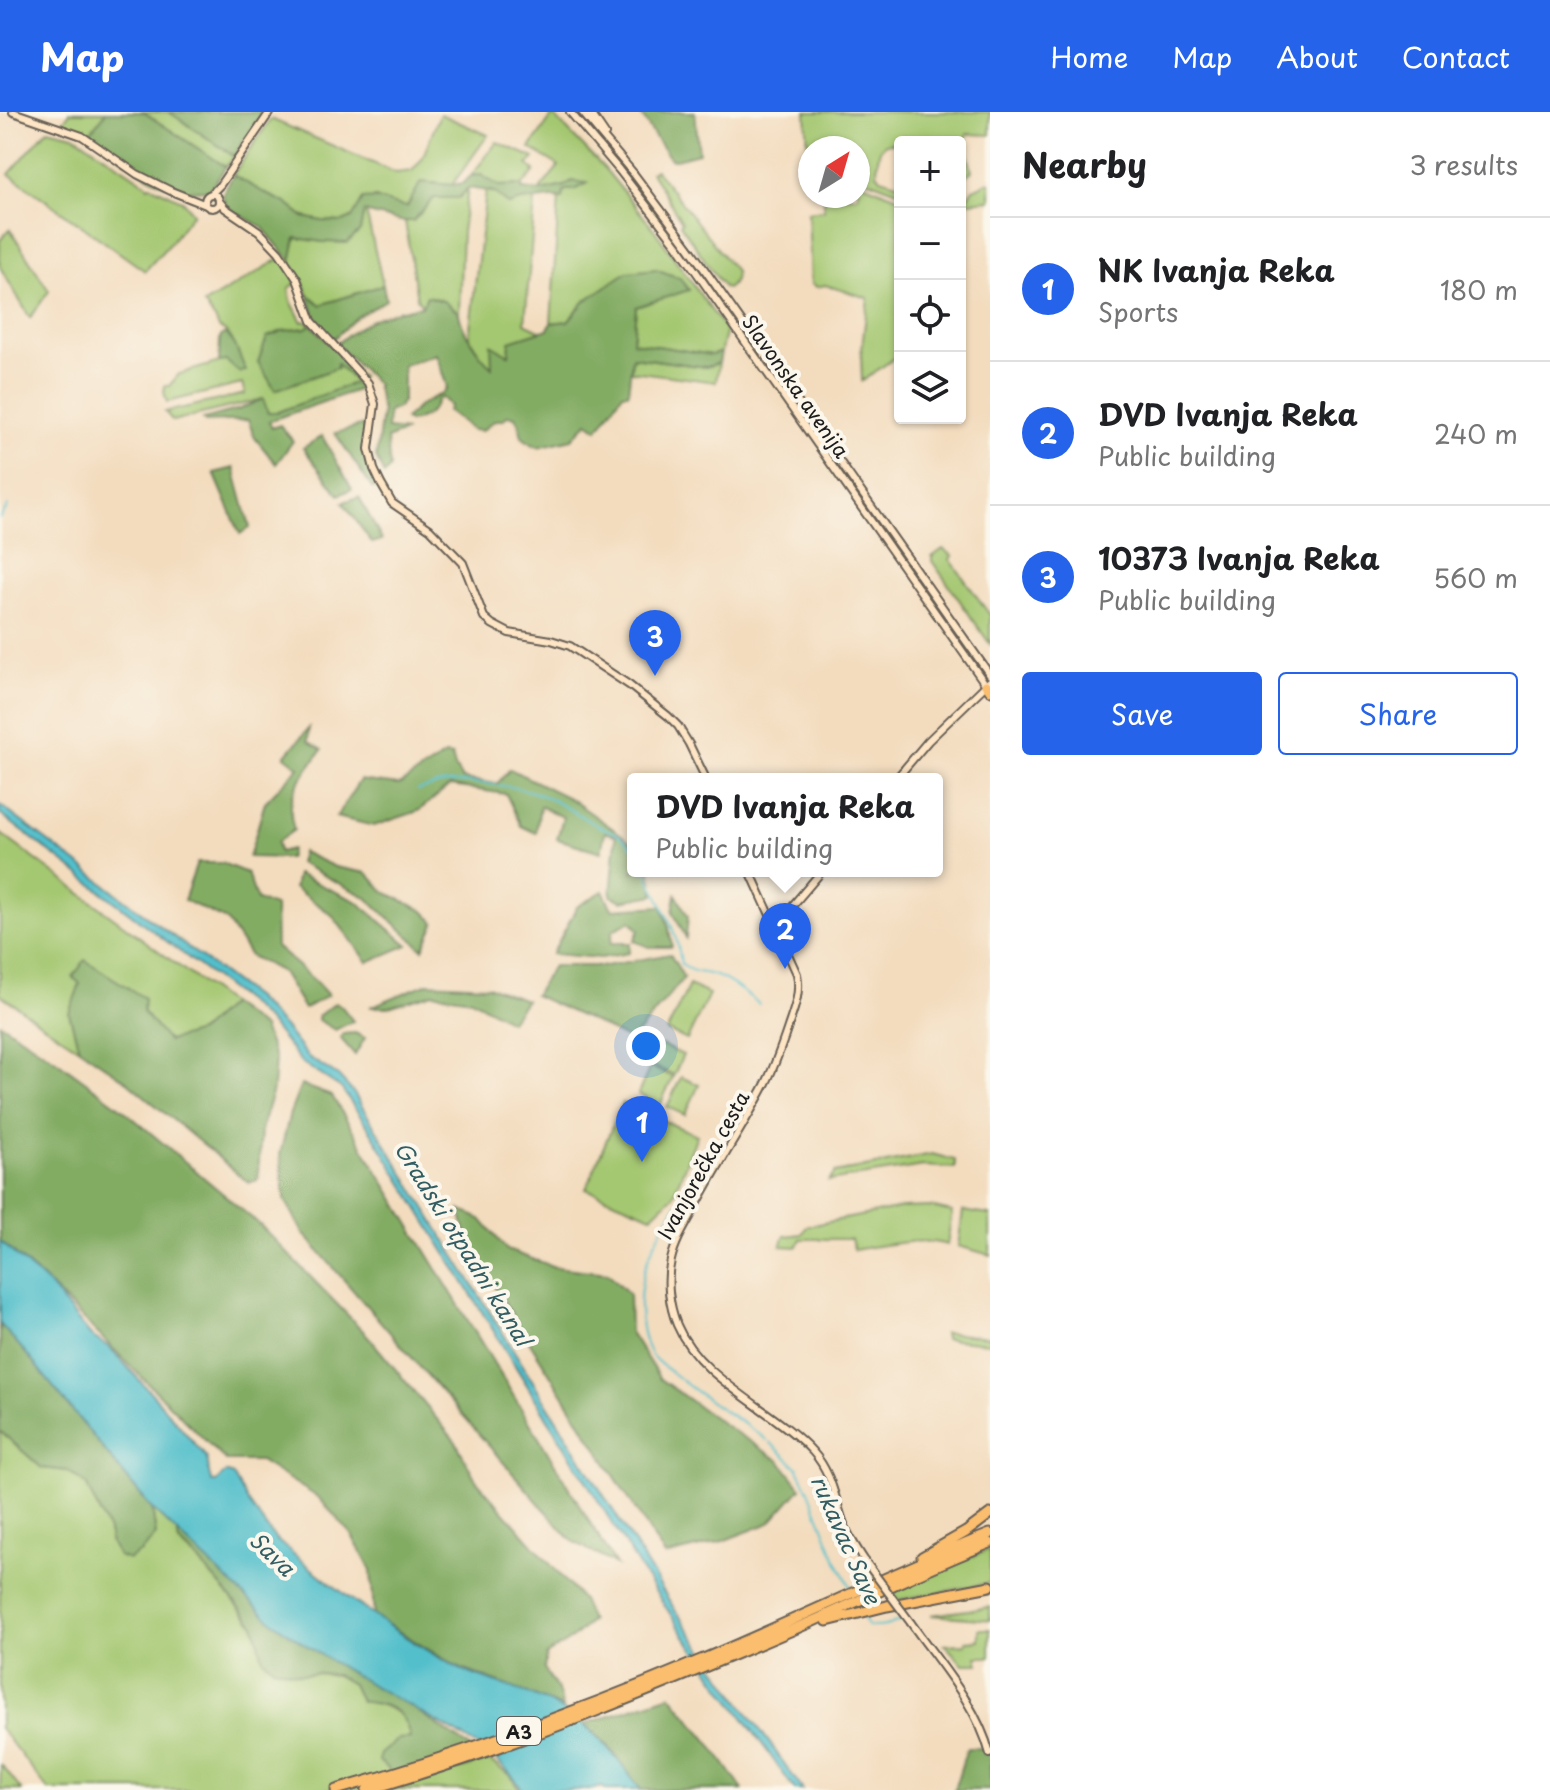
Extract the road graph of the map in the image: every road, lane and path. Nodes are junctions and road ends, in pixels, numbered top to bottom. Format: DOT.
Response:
graph roads {
  1 [pos="13,112"];
  2 [pos="270,112"];
  3 [pos="568,112"];
  4 [pos="582,112"];
  5 [pos="590,112"];
  6 [pos="612,147"];
  7 [pos="220,185"];
  8 [pos="219,200"];
  9 [pos="209,201"];
  10 [pos="240,218"];
  11 [pos="981,662"];
  12 [pos="990,665"];
  13 [pos="989,683"];
  14 [pos="703,773"];
  15 [pos="901,773"];
  16 [pos="753,877"];
  17 [pos="817,877"];
  18 [pos="779,932"];
  19 [pos="990,1514"];
  20 [pos="990,1534"];
  21 [pos="990,1543"];
  22 [pos="990,1586"];
  23 [pos="865,1589"];
  24 [pos="843,1607"];
  25 [pos="746,1645"];
  26 [pos="990,1754"];
  27 [pos="336,1790"];
  28 [pos="367,1790"];
  1 -- 9 [label="main road"];
  2 -- 7 [label="main road"];
  3 -- 13 [label="main road, Slavonska avenija"];
  4 -- 6 [label="main road, Slavonska avenija"];
  5 -- 6 [label="main road"];
  6 -- 11 [label="main road, Slavonska avenija"];
  7 -- 8 [label="main road"];
  7 -- 9 [label="main road"];
  8 -- 9 [label="main road"];
  8 -- 9 [label="main road"];
  8 -- 10 [label="main road"];
  9 -- 10 [label="main road"];
  10 -- 14 [label="main road"];
  11 -- 12 [label="main road"];
  11 -- 13 [label="main road, Slavonska avenija"];
  13 -- 15 [label="main road"];
  16 -- 18 [label="main road, Ivanjorečka cesta"];
  17 -- 18 [label="main road"];
  18 -- 26 [label="main road, Ivanjorečka cesta, bridge"];
  19 -- 23 [label="highway"];
  20 -- 23 [label="highway, A3"];
  21 -- 23 [label="highway, A3"];
  22 -- 24 [label="highway"];
  23 -- 24 [label="highway, A3"];
  24 -- 25 [label="highway, A3"];
  24 -- 25 [label="highway, A3"];
  25 -- 27 [label="highway, A3"];
  25 -- 28 [label="highway, A3"];
}
